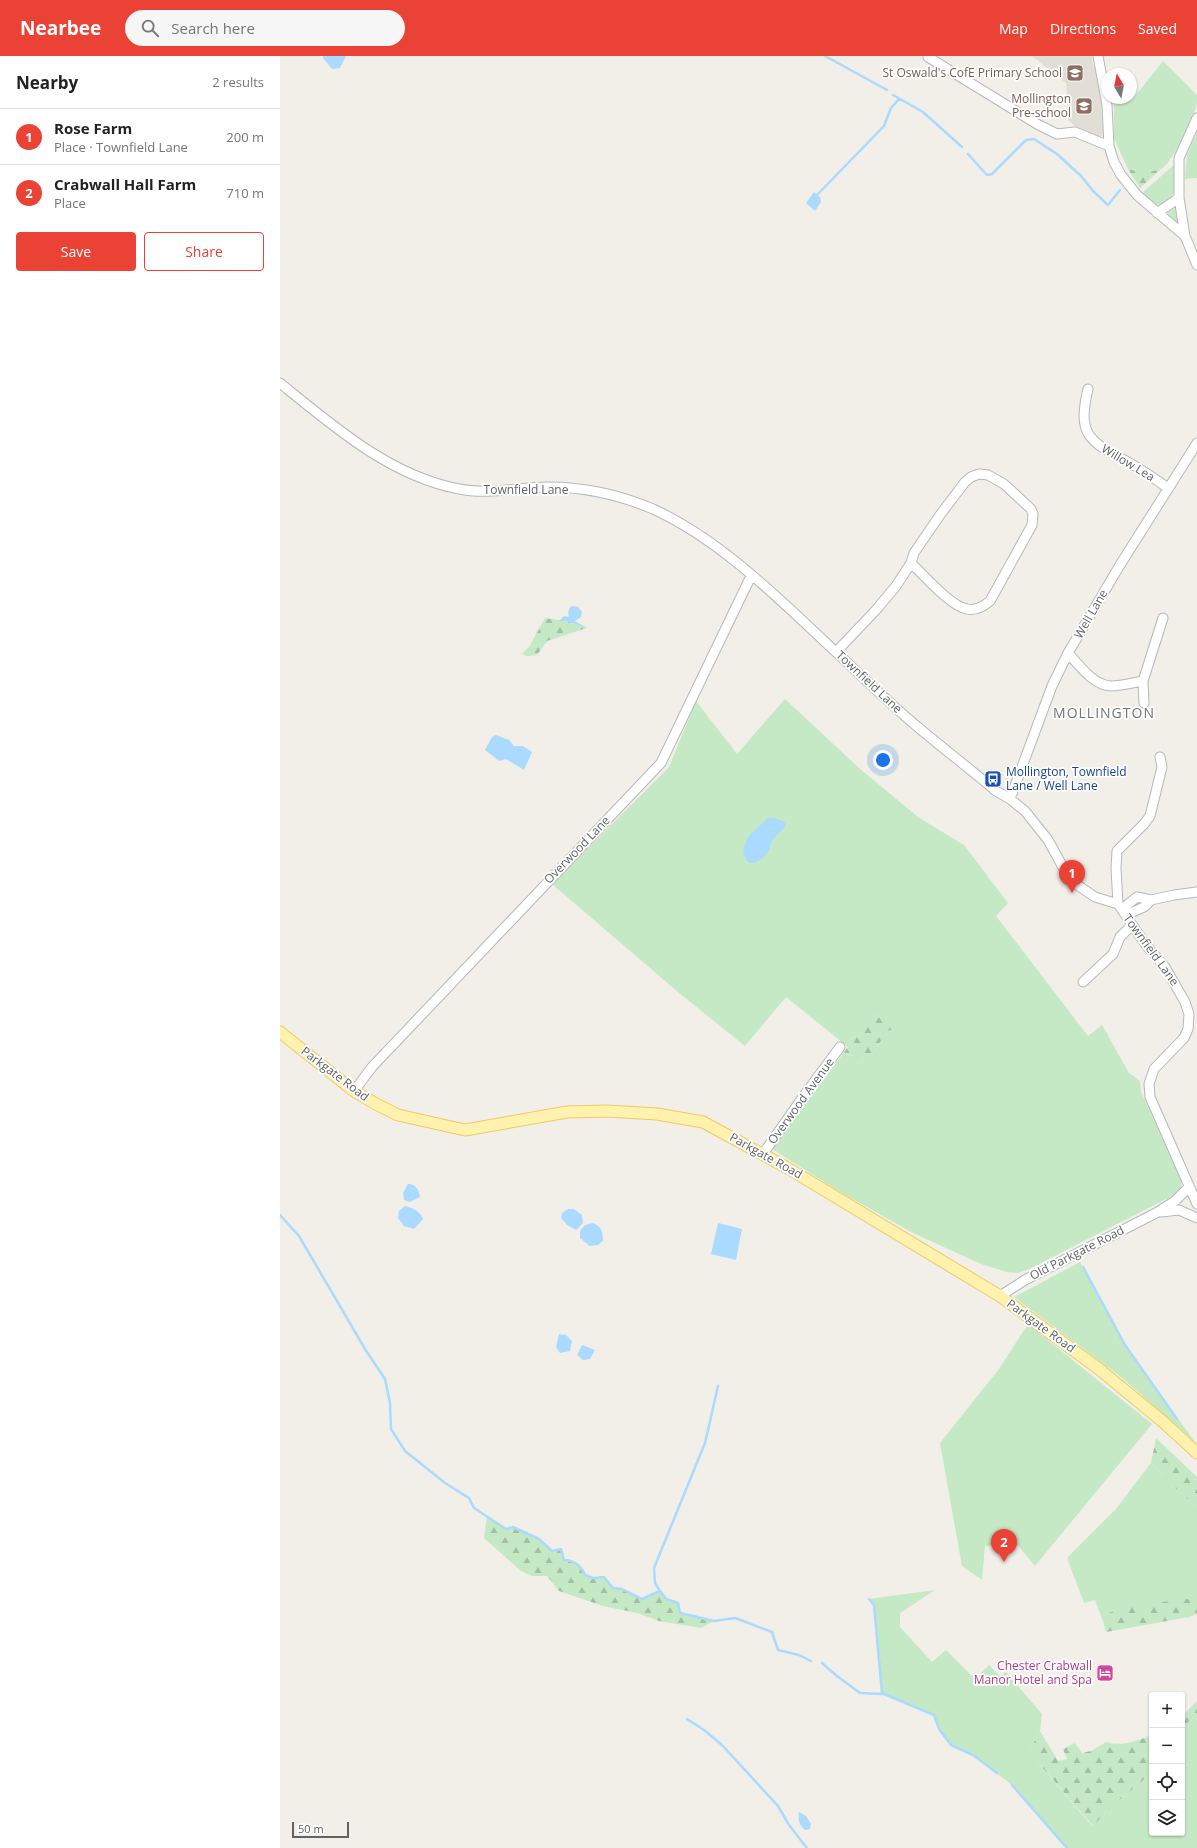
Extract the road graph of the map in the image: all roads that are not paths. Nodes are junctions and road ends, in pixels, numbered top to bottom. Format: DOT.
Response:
graph roads {
  1 [pos="1098,56"];
  2 [pos="928,57"];
  3 [pos="1197,118"];
  4 [pos="1109,146"];
  5 [pos="1179,198"];
  6 [pos="1157,213"];
  7 [pos="1185,236"];
  8 [pos="1197,265"];
  9 [pos="280,383"];
  10 [pos="1088,389"];
  11 [pos="1197,443"];
  12 [pos="1168,488"];
  13 [pos="911,563"];
  14 [pos="751,576"];
  15 [pos="1163,618"];
  16 [pos="836,652"];
  17 [pos="1068,653"];
  18 [pos="1143,681"];
  19 [pos="1144,703"];
  20 [pos="1160,757"];
  21 [pos="1010,798"];
  22 [pos="1197,892"];
  23 [pos="1122,909"];
  24 [pos="1132,925"];
  25 [pos="1083,982"];
  26 [pos="280,1032"];
  27 [pos="840,1047"];
  28 [pos="354,1091"];
  29 [pos="763,1154"];
  30 [pos="1189,1186"];
  31 [pos="1197,1204"];
  32 [pos="1156,1213"];
  33 [pos="1197,1218"];
  34 [pos="1000,1296"];
  35 [pos="1197,1453"];
  1 -- 4 [label="street"];
  2 -- 4 [label="street"];
  3 -- 5 [label="street"];
  4 -- 6 [label="street"];
  5 -- 6 [label="street"];
  5 -- 7 [label="street"];
  6 -- 7 [label="street"];
  7 -- 8 [label="street"];
  9 -- 14 [label="street, Townfield Lane"];
  10 -- 12 [label="street, Willow Lea"];
  11 -- 12 [label="street, Well Lane"];
  12 -- 17 [label="street, Well Lane"];
  13 -- 13 [label="street"];
  13 -- 16 [label="street"];
  14 -- 16 [label="street, Townfield Lane"];
  14 -- 28 [label="street, Overwood Lane"];
  15 -- 18 [label="street"];
  16 -- 21 [label="street, Townfield Lane"];
  17 -- 18 [label="street"];
  17 -- 21 [label="street, Well Lane"];
  18 -- 19 [label="street"];
  20 -- 23 [label="street"];
  21 -- 23 [label="street, Townfield Lane"];
  22 -- 23 [label="street"];
  23 -- 24 [label="street, Townfield Lane"];
  24 -- 25 [label="street"];
  24 -- 30 [label="street, Townfield Lane"];
  26 -- 28 [label="main road, Parkgate Road"];
  27 -- 29 [label="street, Overwood Avenue"];
  28 -- 29 [label="main road, Parkgate Road"];
  29 -- 34 [label="main road, Parkgate Road"];
  30 -- 31 [label="street, Townfield Lane"];
  30 -- 32 [label="street, Old Parkgate Road"];
  32 -- 33 [label="street, Old Parkgate Road"];
  32 -- 34 [label="street, Old Parkgate Road"];
  34 -- 35 [label="main road, Parkgate Road"];
}
